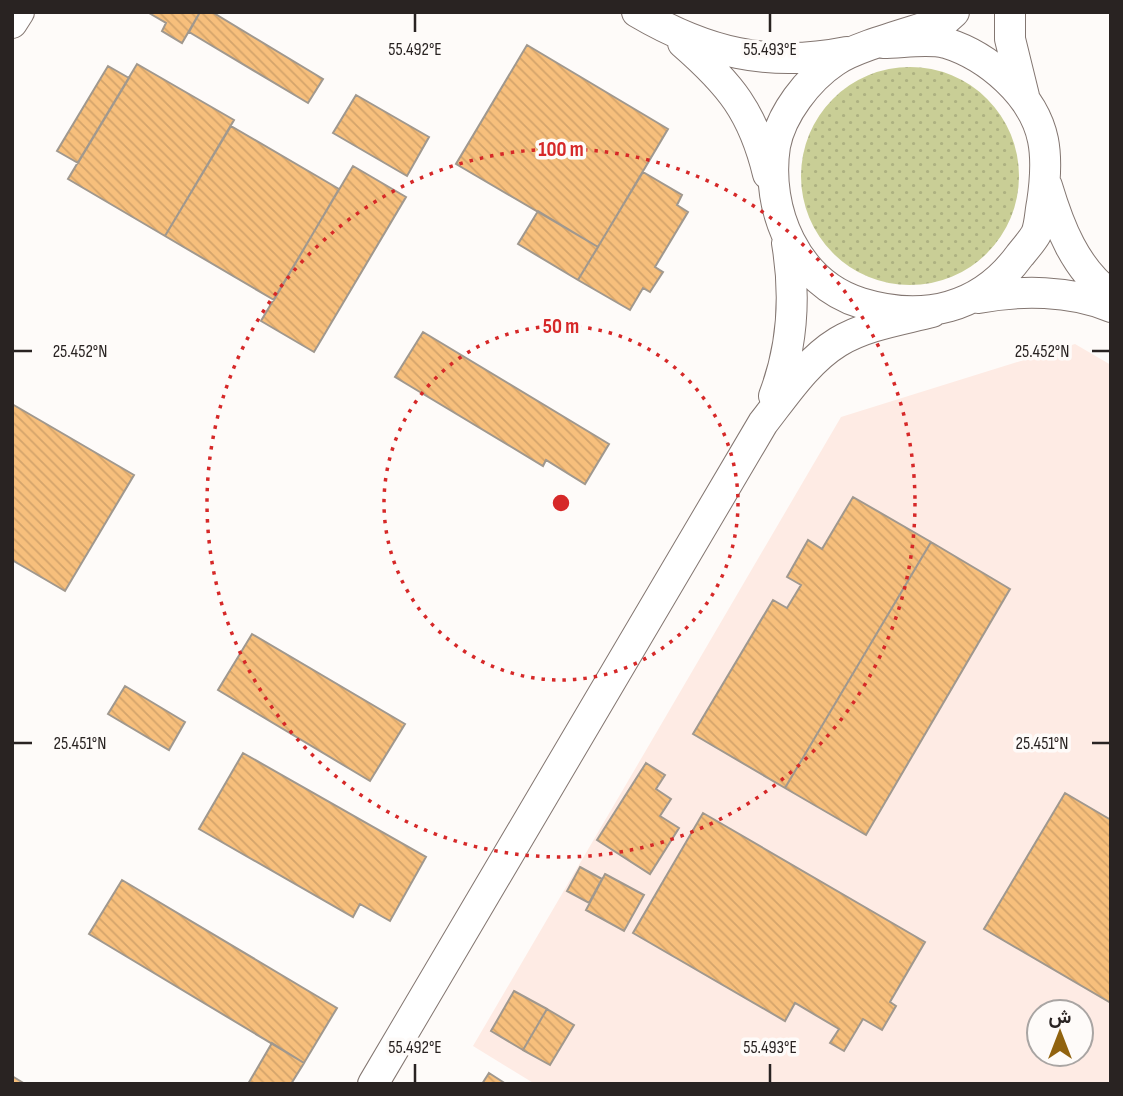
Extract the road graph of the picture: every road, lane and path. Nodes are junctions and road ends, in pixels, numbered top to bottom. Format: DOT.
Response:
graph roads {
  1 [pos="19,12"];
  2 [pos="637,12"];
  3 [pos="954,12"];
  4 [pos="1010,12"];
  5 [pos="12,23"];
  6 [pos="669,31"];
  7 [pos="871,46"];
  8 [pos="1025,99"];
  9 [pos="1045,182"];
  10 [pos="773,194"];
  11 [pos="785,235"];
  12 [pos="1111,295"];
  13 [pos="970,300"];
  14 [pos="1111,307"];
  15 [pos="932,312"];
  16 [pos="763,423"];
  17 [pos="373,1084"];
  1 -- 5 [label="lane"];
  2 -- 6 [label="lane"];
  3 -- 7 [label="lane"];
  4 -- 8 [label="lane"];
  6 -- 7 [label="lane"];
  6 -- 10 [label="lane"];
  7 -- 8 [label="lane"];
  7 -- 10 [label="lane"];
  8 -- 9 [label="lane"];
  9 -- 12 [label="lane"];
  9 -- 13 [label="lane"];
  10 -- 11 [label="lane"];
  11 -- 15 [label="lane"];
  11 -- 16 [label="lane"];
  13 -- 14 [label="lane"];
  13 -- 15 [label="lane"];
  15 -- 16 [label="lane"];
  16 -- 17 [label="lane"];
}
